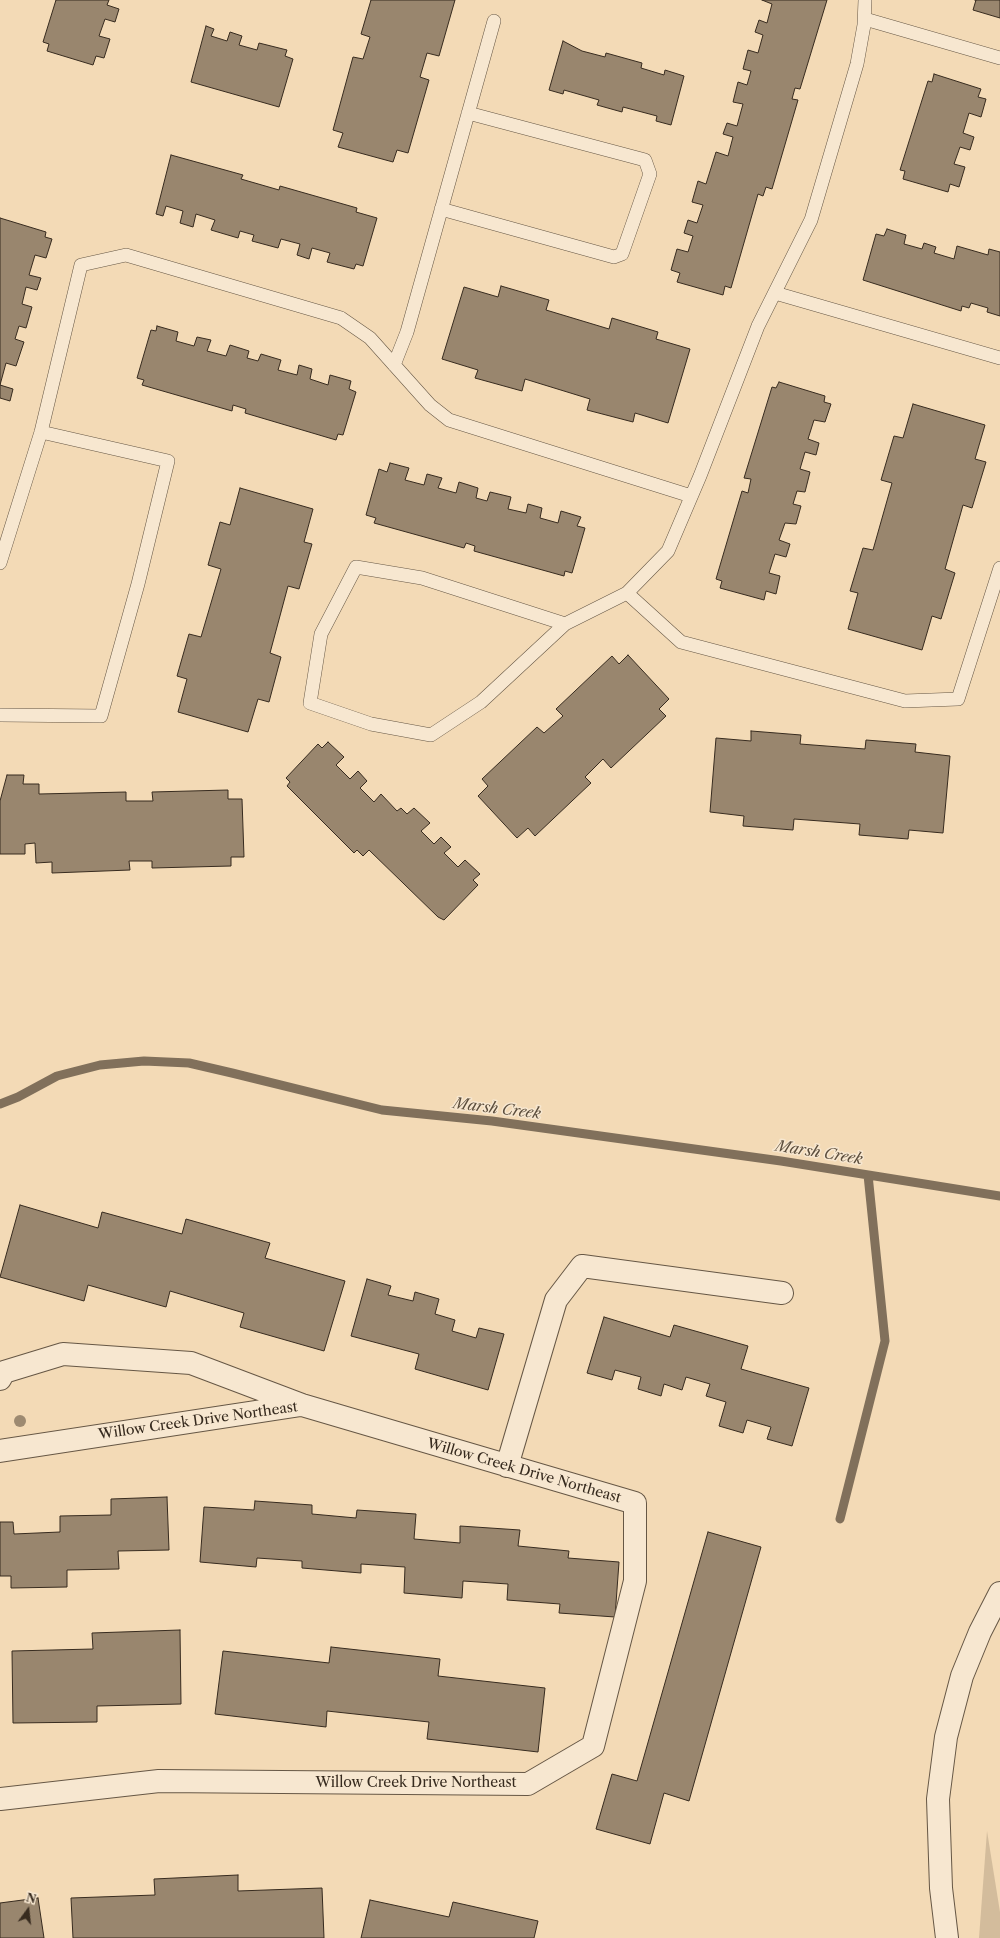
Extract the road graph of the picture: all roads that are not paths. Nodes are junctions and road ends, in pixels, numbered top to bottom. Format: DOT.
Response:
graph roads {
  1 [pos="865,0"];
  2 [pos="865,19"];
  3 [pos="494,21"];
  4 [pos="1000,58"];
  5 [pos="468,113"];
  6 [pos="441,209"];
  7 [pos="775,293"];
  8 [pos="1000,358"];
  9 [pos="394,364"];
  10 [pos="41,432"];
  11 [pos="692,496"];
  12 [pos="0,563"];
  13 [pos="1000,568"];
  14 [pos="627,593"];
  15 [pos="565,624"];
  16 [pos="0,715"];
  17 [pos="782,1293"];
  18 [pos="0,1379"];
  19 [pos="302,1405"];
  20 [pos="0,1451"];
  21 [pos="507,1466"];
  22 [pos="1000,1593"];
  23 [pos="0,1799"];
  24 [pos="947,1938"];
  1 -- 2 [label="lane"];
  2 -- 4 [label="lane"];
  2 -- 7 [label="lane"];
  3 -- 5 [label="lane"];
  5 -- 6 [label="lane"];
  5 -- 6 [label="lane"];
  6 -- 9 [label="lane"];
  7 -- 8 [label="lane"];
  7 -- 11 [label="lane"];
  9 -- 10 [label="lane"];
  9 -- 11 [label="lane"];
  10 -- 12 [label="lane"];
  10 -- 16 [label="lane"];
  11 -- 14 [label="lane"];
  13 -- 14 [label="lane"];
  14 -- 15 [label="lane"];
  15 -- 15 [label="lane"];
  17 -- 21 [label="street"];
  18 -- 19 [label="street"];
  19 -- 20 [label="street, Willow Creek Drive Northeast"];
  19 -- 21 [label="street, Willow Creek Drive Northeast"];
  21 -- 23 [label="street, Willow Creek Drive Northeast"];
  22 -- 24 [label="street"];
}
